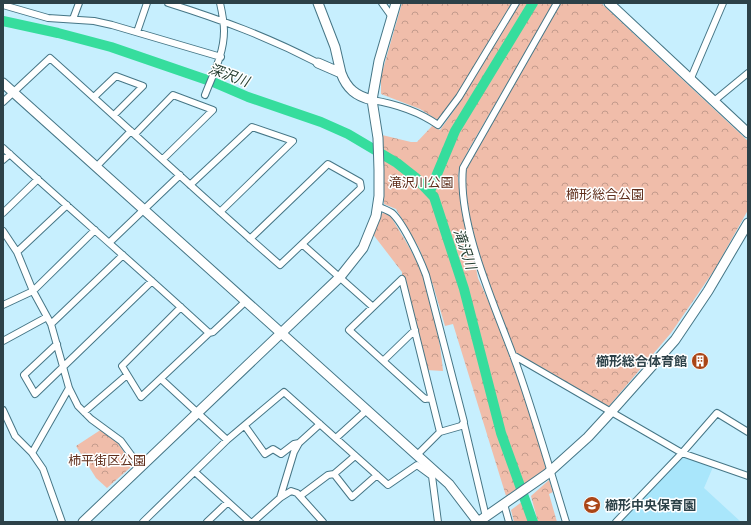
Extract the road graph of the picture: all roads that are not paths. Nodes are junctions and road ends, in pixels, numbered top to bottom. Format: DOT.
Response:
graph roads {
  1 [pos="79,3"];
  2 [pos="147,3"];
  3 [pos="168,3"];
  4 [pos="220,3"];
  5 [pos="318,3"];
  6 [pos="382,3"];
  7 [pos="396,3"];
  8 [pos="516,3"];
  9 [pos="557,3"];
  10 [pos="609,3"];
  11 [pos="723,3"];
  12 [pos="3,5"];
  13 [pos="392,17"];
  14 [pos="73,19"];
  15 [pos="223,21"];
  16 [pos="137,32"];
  17 [pos="221,57"];
  18 [pos="318,63"];
  19 [pos="341,73"];
  20 [pos="748,73"];
  21 [pos="691,78"];
  22 [pos="3,83"];
  23 [pos="13,92"];
  24 [pos="205,95"];
  25 [pos="94,97"];
  26 [pos="372,100"];
  27 [pos="714,100"];
  28 [pos="3,102"];
  29 [pos="114,115"];
  30 [pos="133,132"];
  31 [pos="748,133"];
  32 [pos="3,148"];
  33 [pos="10,154"];
  34 [pos="163,159"];
  35 [pos="3,160"];
  36 [pos="96,167"];
  37 [pos="180,175"];
  38 [pos="38,179"];
  39 [pos="190,185"];
  40 [pos="67,205"];
  41 [pos="377,206"];
  42 [pos="144,210"];
  43 [pos="220,212"];
  44 [pos="3,213"];
  45 [pos="748,223"];
  46 [pos="3,230"];
  47 [pos="95,230"];
  48 [pos="250,239"];
  49 [pos="110,242"];
  50 [pos="302,244"];
  51 [pos="17,252"];
  52 [pos="124,255"];
  53 [pos="340,277"];
  54 [pos="152,281"];
  55 [pos="33,291"];
  56 [pos="246,301"];
  57 [pos="3,305"];
  58 [pos="181,306"];
  59 [pos="373,307"];
  60 [pos="47,317"];
  61 [pos="51,324"];
  62 [pos="415,330"];
  63 [pos="280,332"];
  64 [pos="209,333"];
  65 [pos="3,341"];
  66 [pos="56,344"];
  67 [pos="513,355"];
  68 [pos="383,361"];
  69 [pos="63,367"];
  70 [pos="127,375"];
  71 [pos="161,379"];
  72 [pos="69,388"];
  73 [pos="431,398"];
  74 [pos="3,410"];
  75 [pos="367,410"];
  76 [pos="84,412"];
  77 [pos="197,412"];
  78 [pos="611,412"];
  79 [pos="320,424"];
  80 [pos="464,424"];
  81 [pos="245,426"];
  82 [pos="440,432"];
  83 [pos="748,432"];
  84 [pos="336,438"];
  85 [pos="227,440"];
  86 [pos="299,443"];
  87 [pos="32,453"];
  88 [pos="682,453"];
  89 [pos="417,455"];
  90 [pos="355,456"];
  91 [pos="140,467"];
  92 [pos="195,472"];
  93 [pos="549,472"];
  94 [pos="334,474"];
  95 [pos="376,475"];
  96 [pos="748,476"];
  97 [pos="300,496"];
  98 [pos="280,498"];
  99 [pos="228,502"];
  100 [pos="506,503"];
  101 [pos="480,520"];
  102 [pos="62,522"];
  103 [pos="83,522"];
  104 [pos="143,522"];
  105 [pos="207,522"];
  106 [pos="250,522"];
  107 [pos="253,522"];
  108 [pos="323,522"];
  109 [pos="438,522"];
  110 [pos="509,522"];
  111 [pos="566,522"];
  112 [pos="616,522"];
  1 -- 14 [label="street"];
  2 -- 16 [label="street"];
  3 -- 15 [label="street"];
  4 -- 15 [label="street"];
  5 -- 19 [label="street"];
  6 -- 13 [label="street"];
  7 -- 13 [label="street"];
  8 -- 26 [label="street"];
  9 -- 67 [label="street"];
  10 -- 21 [label="street"];
  11 -- 21 [label="street"];
  12 -- 14 [label="street"];
  13 -- 26 [label="street"];
  14 -- 16 [label="street"];
  15 -- 17 [label="street"];
  15 -- 18 [label="street"];
  16 -- 17 [label="street"];
  17 -- 24 [label="street"];
  18 -- 19 [label="street"];
  19 -- 26 [label="street"];
  20 -- 27 [label="street"];
  21 -- 27 [label="street"];
  22 -- 23 [label="street"];
  23 -- 25 [label="street"];
  23 -- 28 [label="street"];
  23 -- 36 [label="street"];
  25 -- 29 [label="street"];
  25 -- 29 [label="street"];
  26 -- 41 [label="street"];
  27 -- 31 [label="street"];
  29 -- 30 [label="street"];
  30 -- 34 [label="street"];
  30 -- 34 [label="street"];
  30 -- 36 [label="street"];
  32 -- 33 [label="street"];
  33 -- 35 [label="street"];
  33 -- 38 [label="street"];
  34 -- 37 [label="street"];
  36 -- 42 [label="street"];
  37 -- 39 [label="street"];
  37 -- 42 [label="street"];
  38 -- 40 [label="street"];
  38 -- 44 [label="street"];
  39 -- 43 [label="street"];
  39 -- 43 [label="street"];
  40 -- 47 [label="street"];
  40 -- 51 [label="street"];
  41 -- 53 [label="street"];
  41 -- 80 [label="street"];
  42 -- 49 [label="street"];
  42 -- 56 [label="street"];
  43 -- 48 [label="street"];
  45 -- 78 [label="street"];
  46 -- 51 [label="street"];
  47 -- 49 [label="street"];
  47 -- 55 [label="street"];
  48 -- 50 [label="street"];
  48 -- 50 [label="street"];
  49 -- 52 [label="street"];
  50 -- 53 [label="street"];
  51 -- 55 [label="street"];
  52 -- 54 [label="street"];
  52 -- 61 [label="street"];
  53 -- 59 [label="street"];
  53 -- 63 [label="street"];
  54 -- 58 [label="street"];
  54 -- 69 [label="street"];
  55 -- 57 [label="street"];
  55 -- 60 [label="street"];
  56 -- 63 [label="street"];
  56 -- 64 [label="street"];
  58 -- 64 [label="street"];
  58 -- 70 [label="street"];
  59 -- 62 [label="street"];
  59 -- 68 [label="street"];
  60 -- 61 [label="street"];
  60 -- 65 [label="street"];
  61 -- 66 [label="street"];
  62 -- 68 [label="street"];
  62 -- 73 [label="street"];
  63 -- 75 [label="street"];
  63 -- 77 [label="street"];
  64 -- 71 [label="street"];
  66 -- 69 [label="street"];
  66 -- 69 [label="street"];
  67 -- 78 [label="street"];
  67 -- 93 [label="street"];
  68 -- 73 [label="street"];
  69 -- 72 [label="street"];
  70 -- 71 [label="street"];
  70 -- 76 [label="street"];
  71 -- 77 [label="street"];
  72 -- 76 [label="street"];
  72 -- 87 [label="street"];
  73 -- 82 [label="street"];
  74 -- 87 [label="street"];
  75 -- 84 [label="street"];
  75 -- 89 [label="street"];
  76 -- 91 [label="street"];
  77 -- 85 [label="street"];
  77 -- 91 [label="street"];
  78 -- 88 [label="street"];
  78 -- 93 [label="street"];
  79 -- 81 [label="street"];
  79 -- 84 [label="street"];
  79 -- 86 [label="street"];
  80 -- 82 [label="street"];
  80 -- 101 [label="street"];
  81 -- 85 [label="street"];
  81 -- 86 [label="street"];
  82 -- 89 [label="street"];
  83 -- 88 [label="street"];
  84 -- 90 [label="street"];
  85 -- 92 [label="street"];
  86 -- 98 [label="street"];
  87 -- 102 [label="street"];
  88 -- 96 [label="street"];
  88 -- 112 [label="street"];
  89 -- 101 [label="street"];
  90 -- 94 [label="street"];
  90 -- 95 [label="street"];
  91 -- 103 [label="street"];
  92 -- 99 [label="street"];
  92 -- 104 [label="street"];
  93 -- 100 [label="street"];
  93 -- 111 [label="street"];
  94 -- 95 [label="street"];
  94 -- 97 [label="street"];
  95 -- 109 [label="street"];
  97 -- 98 [label="street"];
  97 -- 108 [label="street"];
  98 -- 107 [label="street"];
  99 -- 105 [label="street"];
  99 -- 106 [label="street"];
  100 -- 101 [label="street"];
  100 -- 110 [label="street"];
}
